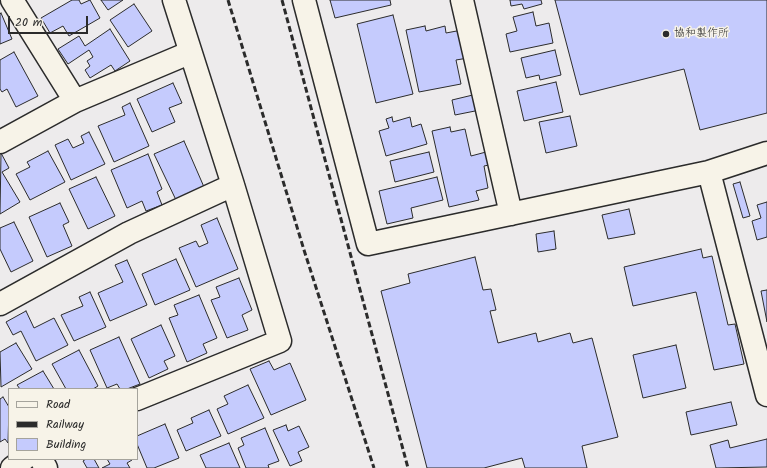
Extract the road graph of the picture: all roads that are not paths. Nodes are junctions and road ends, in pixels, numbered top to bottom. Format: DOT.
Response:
graph roads {
  1 [pos="12,0"];
  2 [pos="174,0"];
  3 [pos="304,0"];
  4 [pos="462,0"];
  5 [pos="189,53"];
  6 [pos="75,101"];
  7 [pos="0,142"];
  8 [pos="767,154"];
  9 [pos="709,172"];
  10 [pos="233,185"];
  11 [pos="511,214"];
  12 [pos="0,304"];
  13 [pos="767,394"];
  14 [pos="138,399"];
  15 [pos="23,460"];
  16 [pos="12,468"];
  1 -- 6 [label="street"];
  2 -- 5 [label="street"];
  3 -- 11 [label="street"];
  4 -- 11 [label="street"];
  5 -- 6 [label="street"];
  5 -- 10 [label="street"];
  6 -- 7 [label="street"];
  8 -- 9 [label="street"];
  9 -- 11 [label="street"];
  9 -- 13 [label="street"];
  10 -- 12 [label="street"];
  10 -- 14 [label="street"];
  15 -- 16 [label="street"];
}
